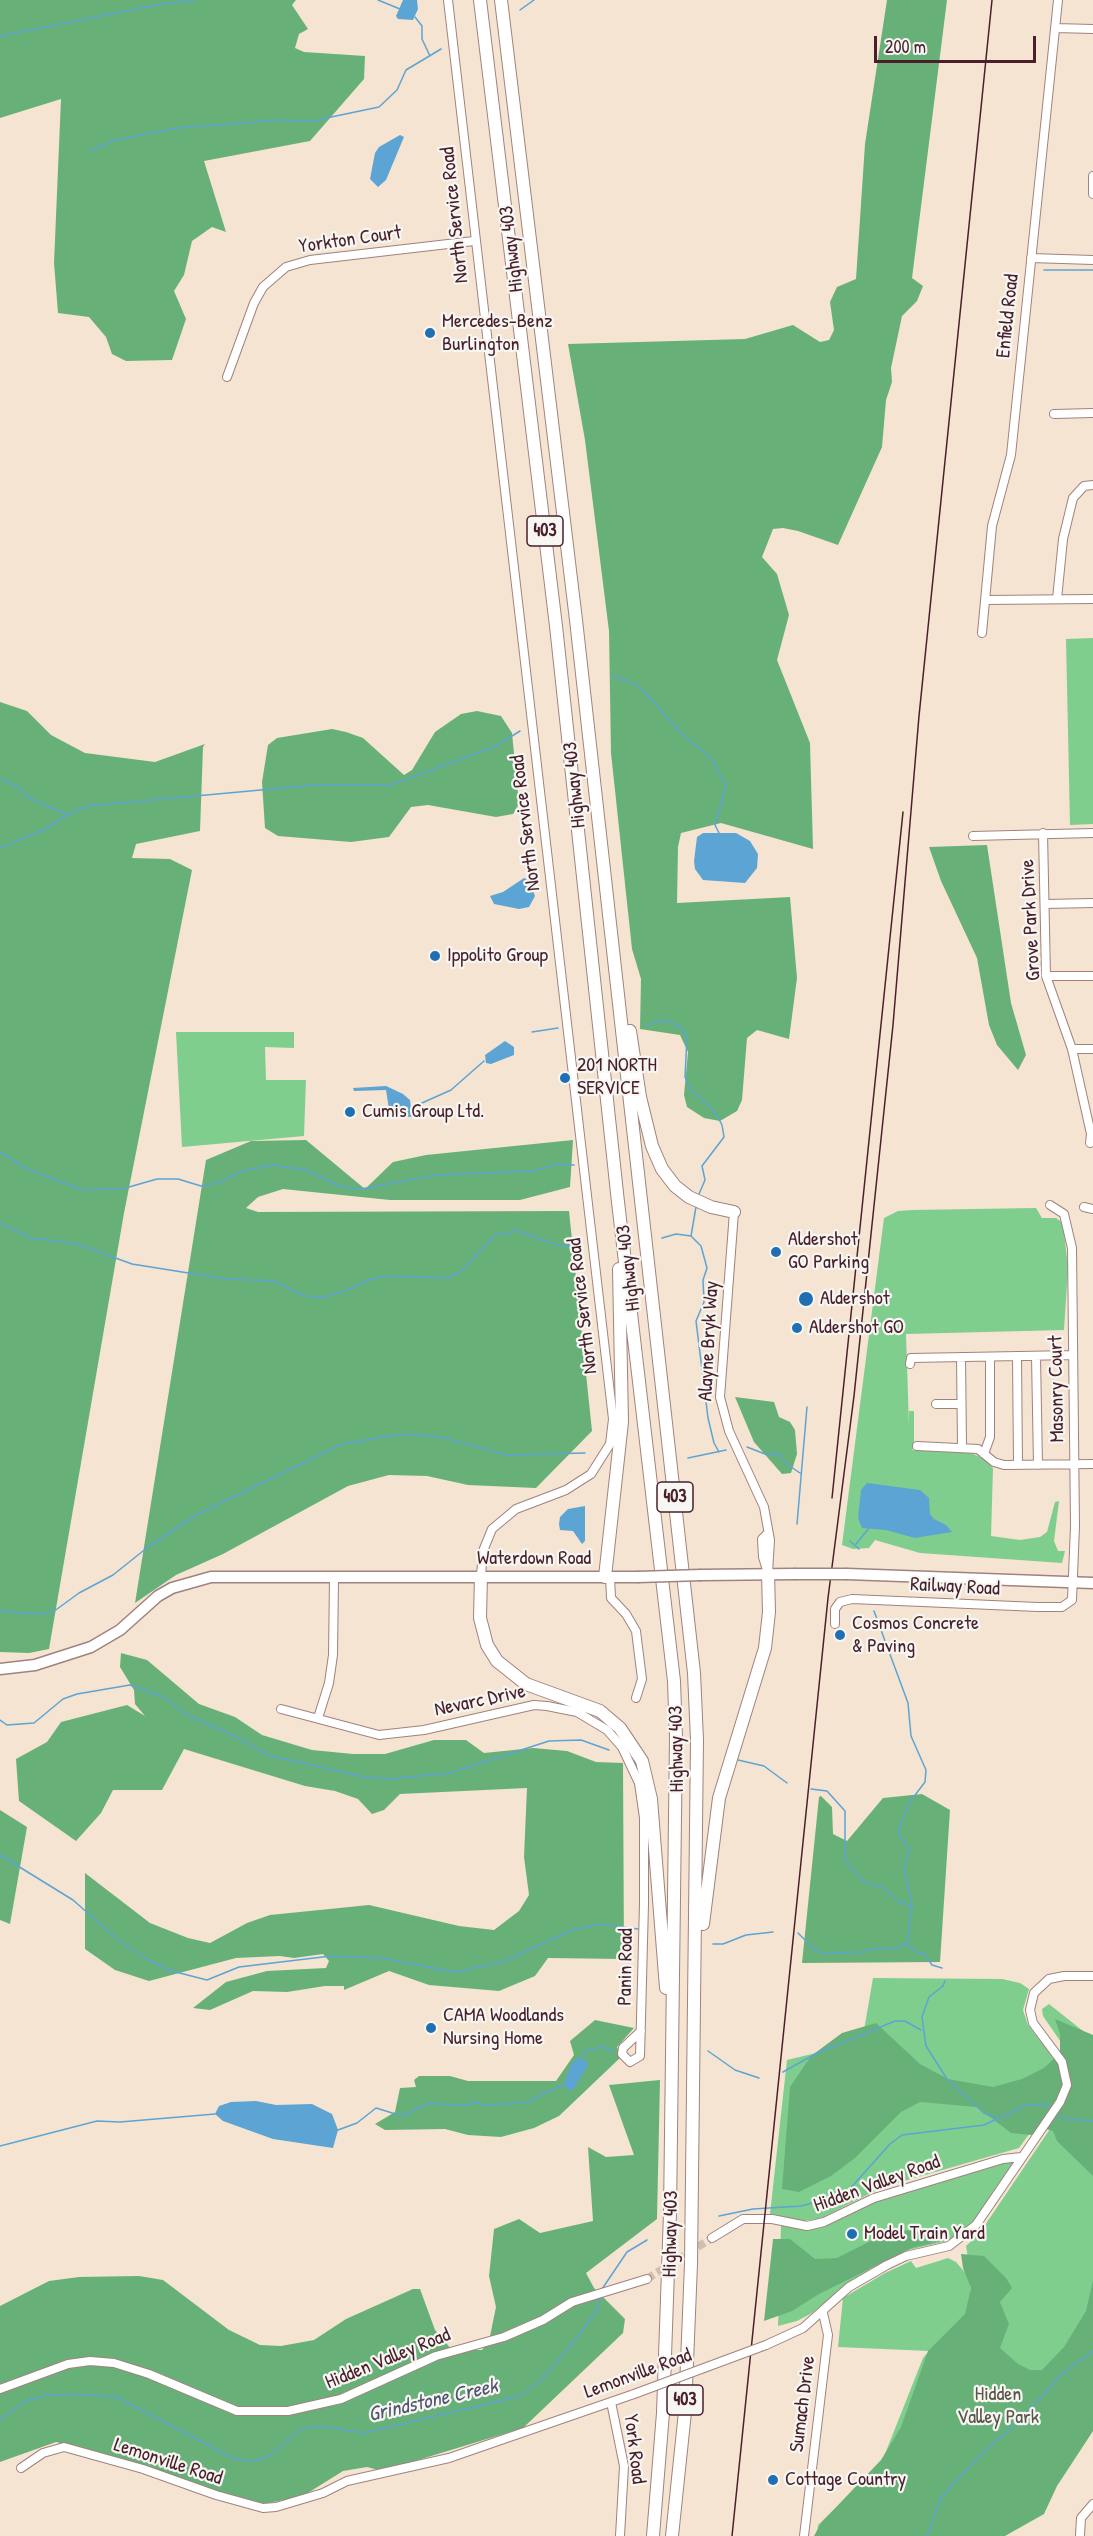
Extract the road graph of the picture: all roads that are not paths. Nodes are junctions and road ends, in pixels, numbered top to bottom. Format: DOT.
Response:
graph roads {
  1 [pos="448,0"];
  2 [pos="480,0"];
  3 [pos="501,0"];
  4 [pos="1058,0"];
  5 [pos="1055,28"];
  6 [pos="1093,29"];
  7 [pos="1093,176"];
  8 [pos="1093,194"];
  9 [pos="474,241"];
  10 [pos="1031,258"];
  11 [pos="1093,260"];
  12 [pos="227,377"];
  13 [pos="1093,413"];
  14 [pos="1054,414"];
  15 [pos="1093,485"];
  16 [pos="1057,599"];
  17 [pos="1093,599"];
  18 [pos="985,600"];
  19 [pos="982,633"];
  20 [pos="1043,833"];
  21 [pos="1093,833"];
  22 [pos="973,836"];
  23 [pos="1093,903"];
  24 [pos="1045,904"];
  25 [pos="616,972"];
  26 [pos="1046,976"];
  27 [pos="1093,976"];
  28 [pos="1072,1049"];
  29 [pos="1093,1049"];
  30 [pos="1091,1121"];
  31 [pos="1090,1143"];
  32 [pos="618,1202"];
  33 [pos="1050,1205"];
  34 [pos="734,1212"];
  35 [pos="1073,1355"];
  36 [pos="1017,1356"];
  37 [pos="1036,1356"];
  38 [pos="961,1357"];
  39 [pos="990,1357"];
  40 [pos="910,1364"];
  41 [pos="936,1404"];
  42 [pos="962,1404"];
  43 [pos="917,1446"];
  44 [pos="962,1446"];
  45 [pos="984,1454"];
  46 [pos="1075,1464"];
  47 [pos="1093,1464"];
  48 [pos="1018,1465"];
  49 [pos="1038,1465"];
  50 [pos="768,1573"];
  51 [pos="480,1576"];
  52 [pos="334,1577"];
  53 [pos="608,1577"];
  54 [pos="1074,1582"];
  55 [pos="1093,1583"];
  56 [pos="834,1624"];
  57 [pos="0,1669"];
  58 [pos="636,1698"];
  59 [pos="281,1709"];
  60 [pos="318,1718"];
  61 [pos="644,1904"];
  62 [pos="1093,1976"];
  63 [pos="695,2024"];
  64 [pos="641,2031"];
  65 [pos="671,2110"];
  66 [pos="1021,2157"];
  67 [pos="712,2238"];
  68 [pos="647,2279"];
  69 [pos="823,2313"];
  70 [pos="0,2389"];
  71 [pos="611,2402"];
  72 [pos="21,2468"];
  73 [pos="1093,2504"];
  74 [pos="620,2536"];
  75 [pos="653,2536"];
  76 [pos="672,2536"];
  77 [pos="804,2536"];
  78 [pos="1080,2536"];
  1 -- 9 [label="street, North Service Road"];
  2 -- 32 [label="highway, Highway 403 / 403"];
  3 -- 25 [label="highway, Highway 403 / 403"];
  4 -- 5 [label="street, Enfield Road"];
  5 -- 6 [label="street"];
  5 -- 10 [label="street, Enfield Road"];
  7 -- 8 [label="street"];
  9 -- 12 [label="street, Yorkton Court"];
  9 -- 51 [label="street, North Service Road"];
  10 -- 11 [label="street"];
  10 -- 18 [label="street, Enfield Road"];
  13 -- 14 [label="street"];
  15 -- 16 [label="street"];
  16 -- 17 [label="street"];
  16 -- 18 [label="street"];
  18 -- 19 [label="street, Enfield Road"];
  20 -- 21 [label="street"];
  20 -- 22 [label="street"];
  20 -- 24 [label="street, Grove Park Drive"];
  23 -- 24 [label="street"];
  24 -- 26 [label="street, Grove Park Drive"];
  25 -- 34 [label="highway"];
  25 -- 63 [label="highway, Highway 403 / 403"];
  26 -- 27 [label="street"];
  26 -- 28 [label="street, Grove Park Drive"];
  28 -- 29 [label="street"];
  28 -- 30 [label="street, Grove Park Drive"];
  30 -- 31 [label="street, Grove Park Drive"];
  32 -- 53 [label="highway"];
  32 -- 65 [label="highway, Highway 403 / 403"];
  33 -- 35 [label="street, Masonry Court"];
  34 -- 50 [label="street, Alayne Bryk Way"];
  35 -- 37 [label="street"];
  35 -- 46 [label="street, Masonry Court"];
  36 -- 37 [label="street"];
  36 -- 39 [label="street"];
  36 -- 48 [label="street"];
  37 -- 49 [label="street"];
  38 -- 39 [label="street"];
  38 -- 40 [label="street"];
  38 -- 42 [label="street"];
  39 -- 45 [label="street"];
  41 -- 42 [label="street"];
  42 -- 44 [label="street"];
  43 -- 44 [label="street"];
  44 -- 45 [label="street"];
  45 -- 48 [label="street"];
  46 -- 47 [label="street"];
  46 -- 49 [label="street"];
  46 -- 54 [label="street, Masonry Court"];
  48 -- 49 [label="street"];
  50 -- 53 [label="main road, Waterdown Road, bridge"];
  50 -- 54 [label="main road, Waterdown Road, bridge"];
  50 -- 63 [label="highway"];
  51 -- 52 [label="main road, Waterdown Road"];
  51 -- 53 [label="main road, Waterdown Road"];
  51 -- 65 [label="highway"];
  52 -- 57 [label="main road, Waterdown Road"];
  52 -- 60 [label="street"];
  53 -- 58 [label="street"];
  54 -- 55 [label="main road, Waterdown Road"];
  54 -- 56 [label="street, Railway Road"];
  59 -- 60 [label="street, Nevarc Drive"];
  60 -- 61 [label="street, Nevarc Drive"];
  61 -- 64 [label="street, Panin Road"];
  62 -- 66 [label="street, Lemonville Road"];
  63 -- 76 [label="highway, Highway 403 / 403"];
  65 -- 75 [label="highway, Highway 403 / 403"];
  66 -- 67 [label="street, Hidden Valley Road"];
  66 -- 69 [label="street, Lemonville Road"];
  68 -- 70 [label="street, Hidden Valley Road"];
  69 -- 71 [label="street, Lemonville Road, bridge"];
  69 -- 77 [label="street, Sumach Drive"];
  71 -- 72 [label="street, Lemonville Road"];
  71 -- 74 [label="street, York Road"];
  73 -- 78 [label="street"];
}
